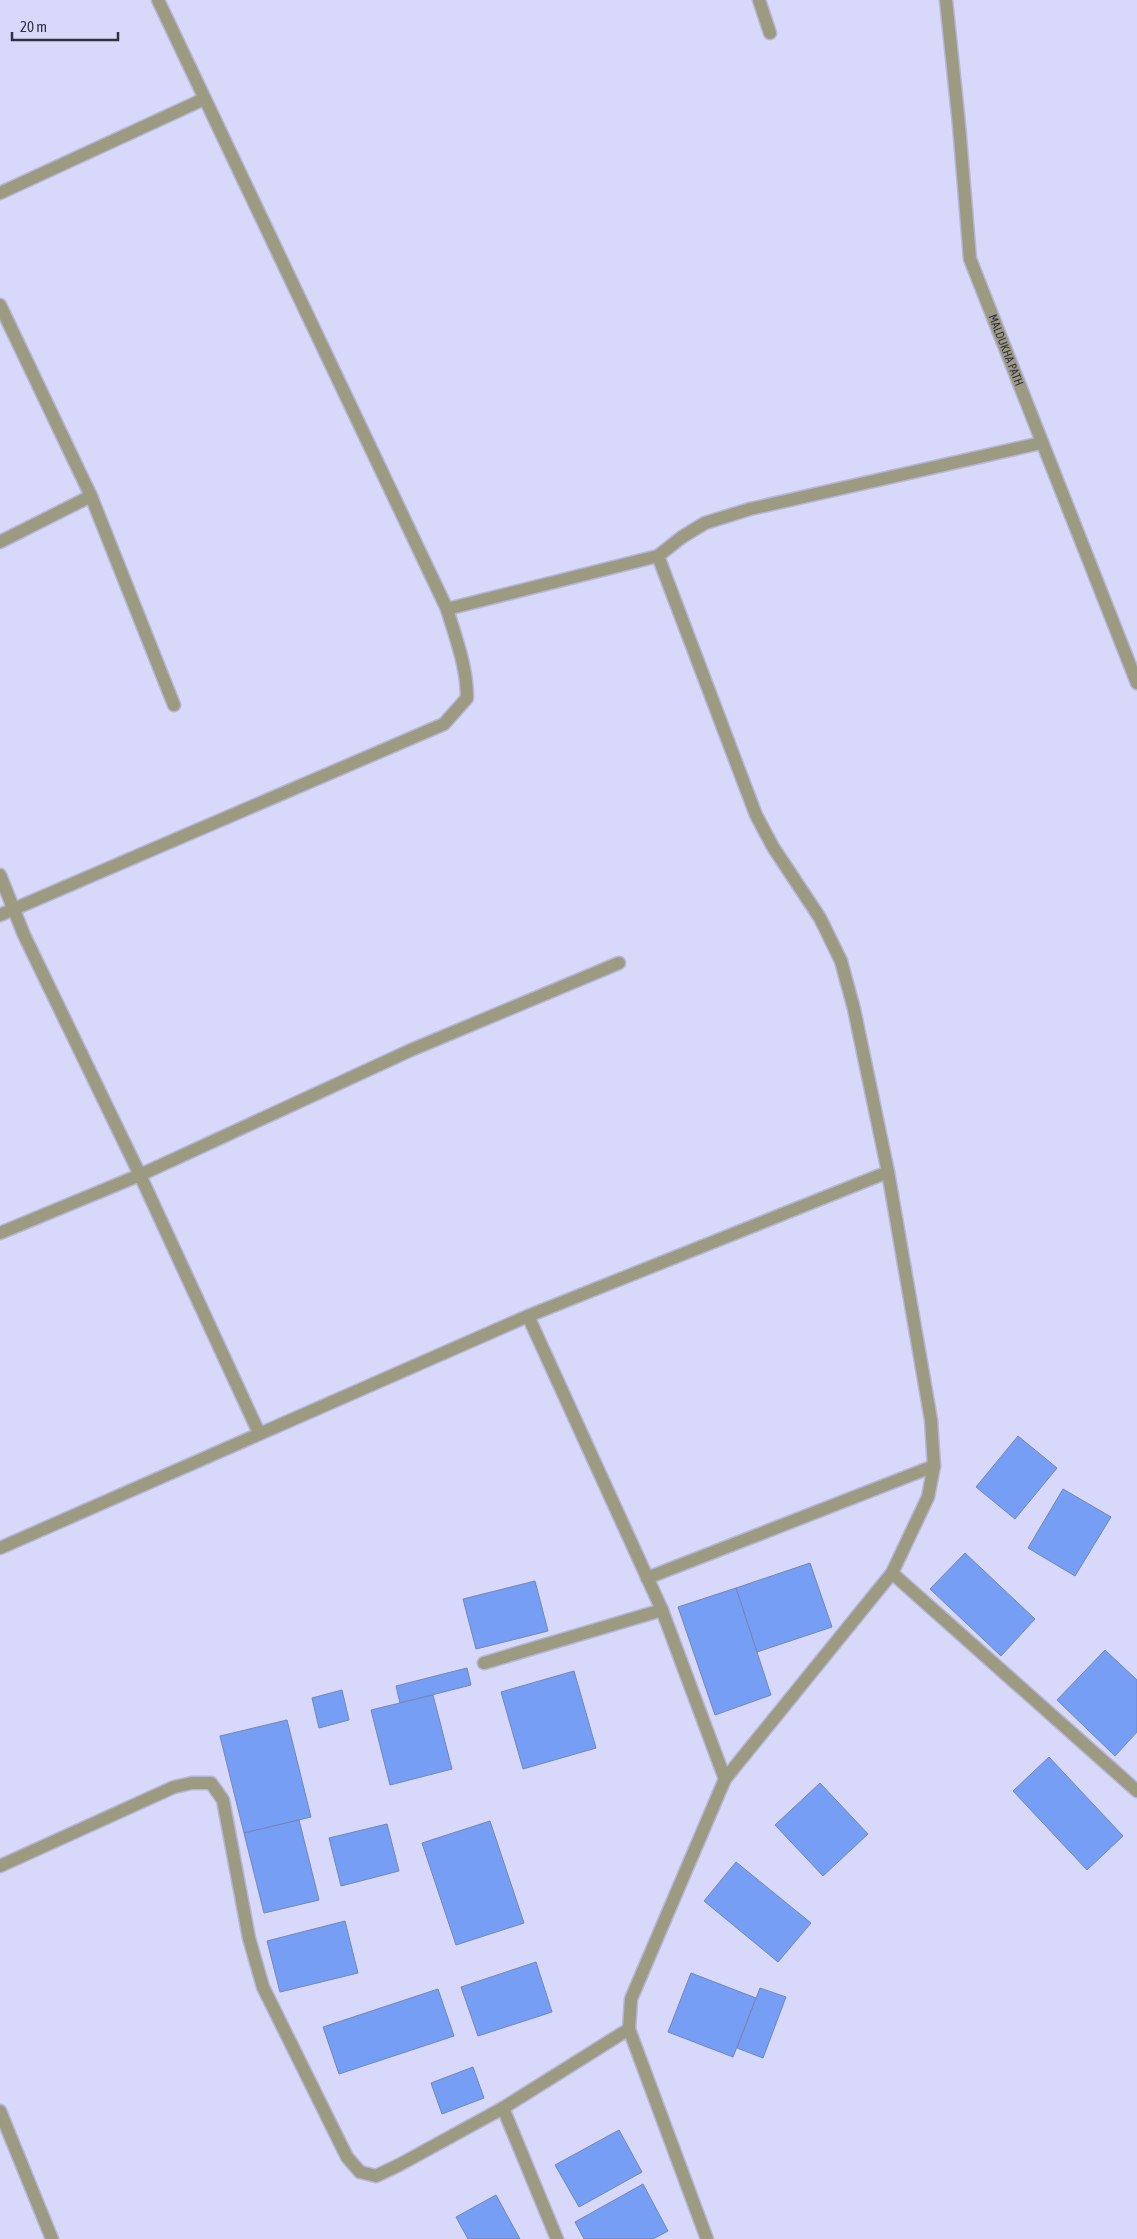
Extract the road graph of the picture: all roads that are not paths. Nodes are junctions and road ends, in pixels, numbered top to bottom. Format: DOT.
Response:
graph roads {
  1 [pos="158,0"];
  2 [pos="759,0"];
  3 [pos="946,0"];
  4 [pos="770,33"];
  5 [pos="204,99"];
  6 [pos="0,193"];
  7 [pos="0,305"];
  8 [pos="1041,443"];
  9 [pos="91,496"];
  10 [pos="0,542"];
  11 [pos="658,556"];
  12 [pos="446,609"];
  13 [pos="1137,683"];
  14 [pos="174,705"];
  15 [pos="0,875"];
  16 [pos="13,909"];
  17 [pos="0,915"];
  18 [pos="619,963"];
  19 [pos="888,1172"];
  20 [pos="140,1175"];
  21 [pos="0,1233"];
  22 [pos="528,1316"];
  23 [pos="260,1432"];
  24 [pos="934,1466"];
  25 [pos="0,1548"];
  26 [pos="892,1573"];
  27 [pos="647,1578"];
  28 [pos="662,1610"];
  29 [pos="484,1663"];
  30 [pos="725,1779"];
  31 [pos="1137,1791"];
  32 [pos="0,1866"];
  33 [pos="629,2029"];
  34 [pos="502,2108"];
  35 [pos="0,2111"];
  36 [pos="52,2239"];
  37 [pos="557,2239"];
  38 [pos="707,2239"];
  1 -- 5 [label="street"];
  2 -- 4 [label="street"];
  3 -- 8 [label="street, MALDUKHA PATH"];
  5 -- 6 [label="street"];
  5 -- 12 [label="street"];
  7 -- 9 [label="street"];
  8 -- 11 [label="street"];
  8 -- 13 [label="street, MALDUKHA PATH"];
  9 -- 10 [label="street"];
  9 -- 14 [label="street"];
  11 -- 12 [label="street"];
  11 -- 19 [label="street"];
  12 -- 16 [label="street"];
  15 -- 16 [label="street"];
  16 -- 17 [label="street"];
  16 -- 20 [label="street"];
  18 -- 20 [label="street"];
  19 -- 22 [label="street"];
  19 -- 24 [label="street"];
  20 -- 21 [label="street"];
  20 -- 23 [label="street"];
  22 -- 23 [label="street"];
  22 -- 27 [label="street"];
  23 -- 25 [label="street"];
  24 -- 26 [label="street"];
  24 -- 27 [label="street"];
  26 -- 30 [label="street"];
  26 -- 31 [label="street"];
  27 -- 28 [label="street"];
  28 -- 29 [label="street"];
  28 -- 30 [label="street"];
  30 -- 33 [label="street"];
  32 -- 34 [label="street"];
  33 -- 34 [label="street"];
  33 -- 38 [label="street"];
  34 -- 37 [label="street"];
  35 -- 36 [label="street"];
}
